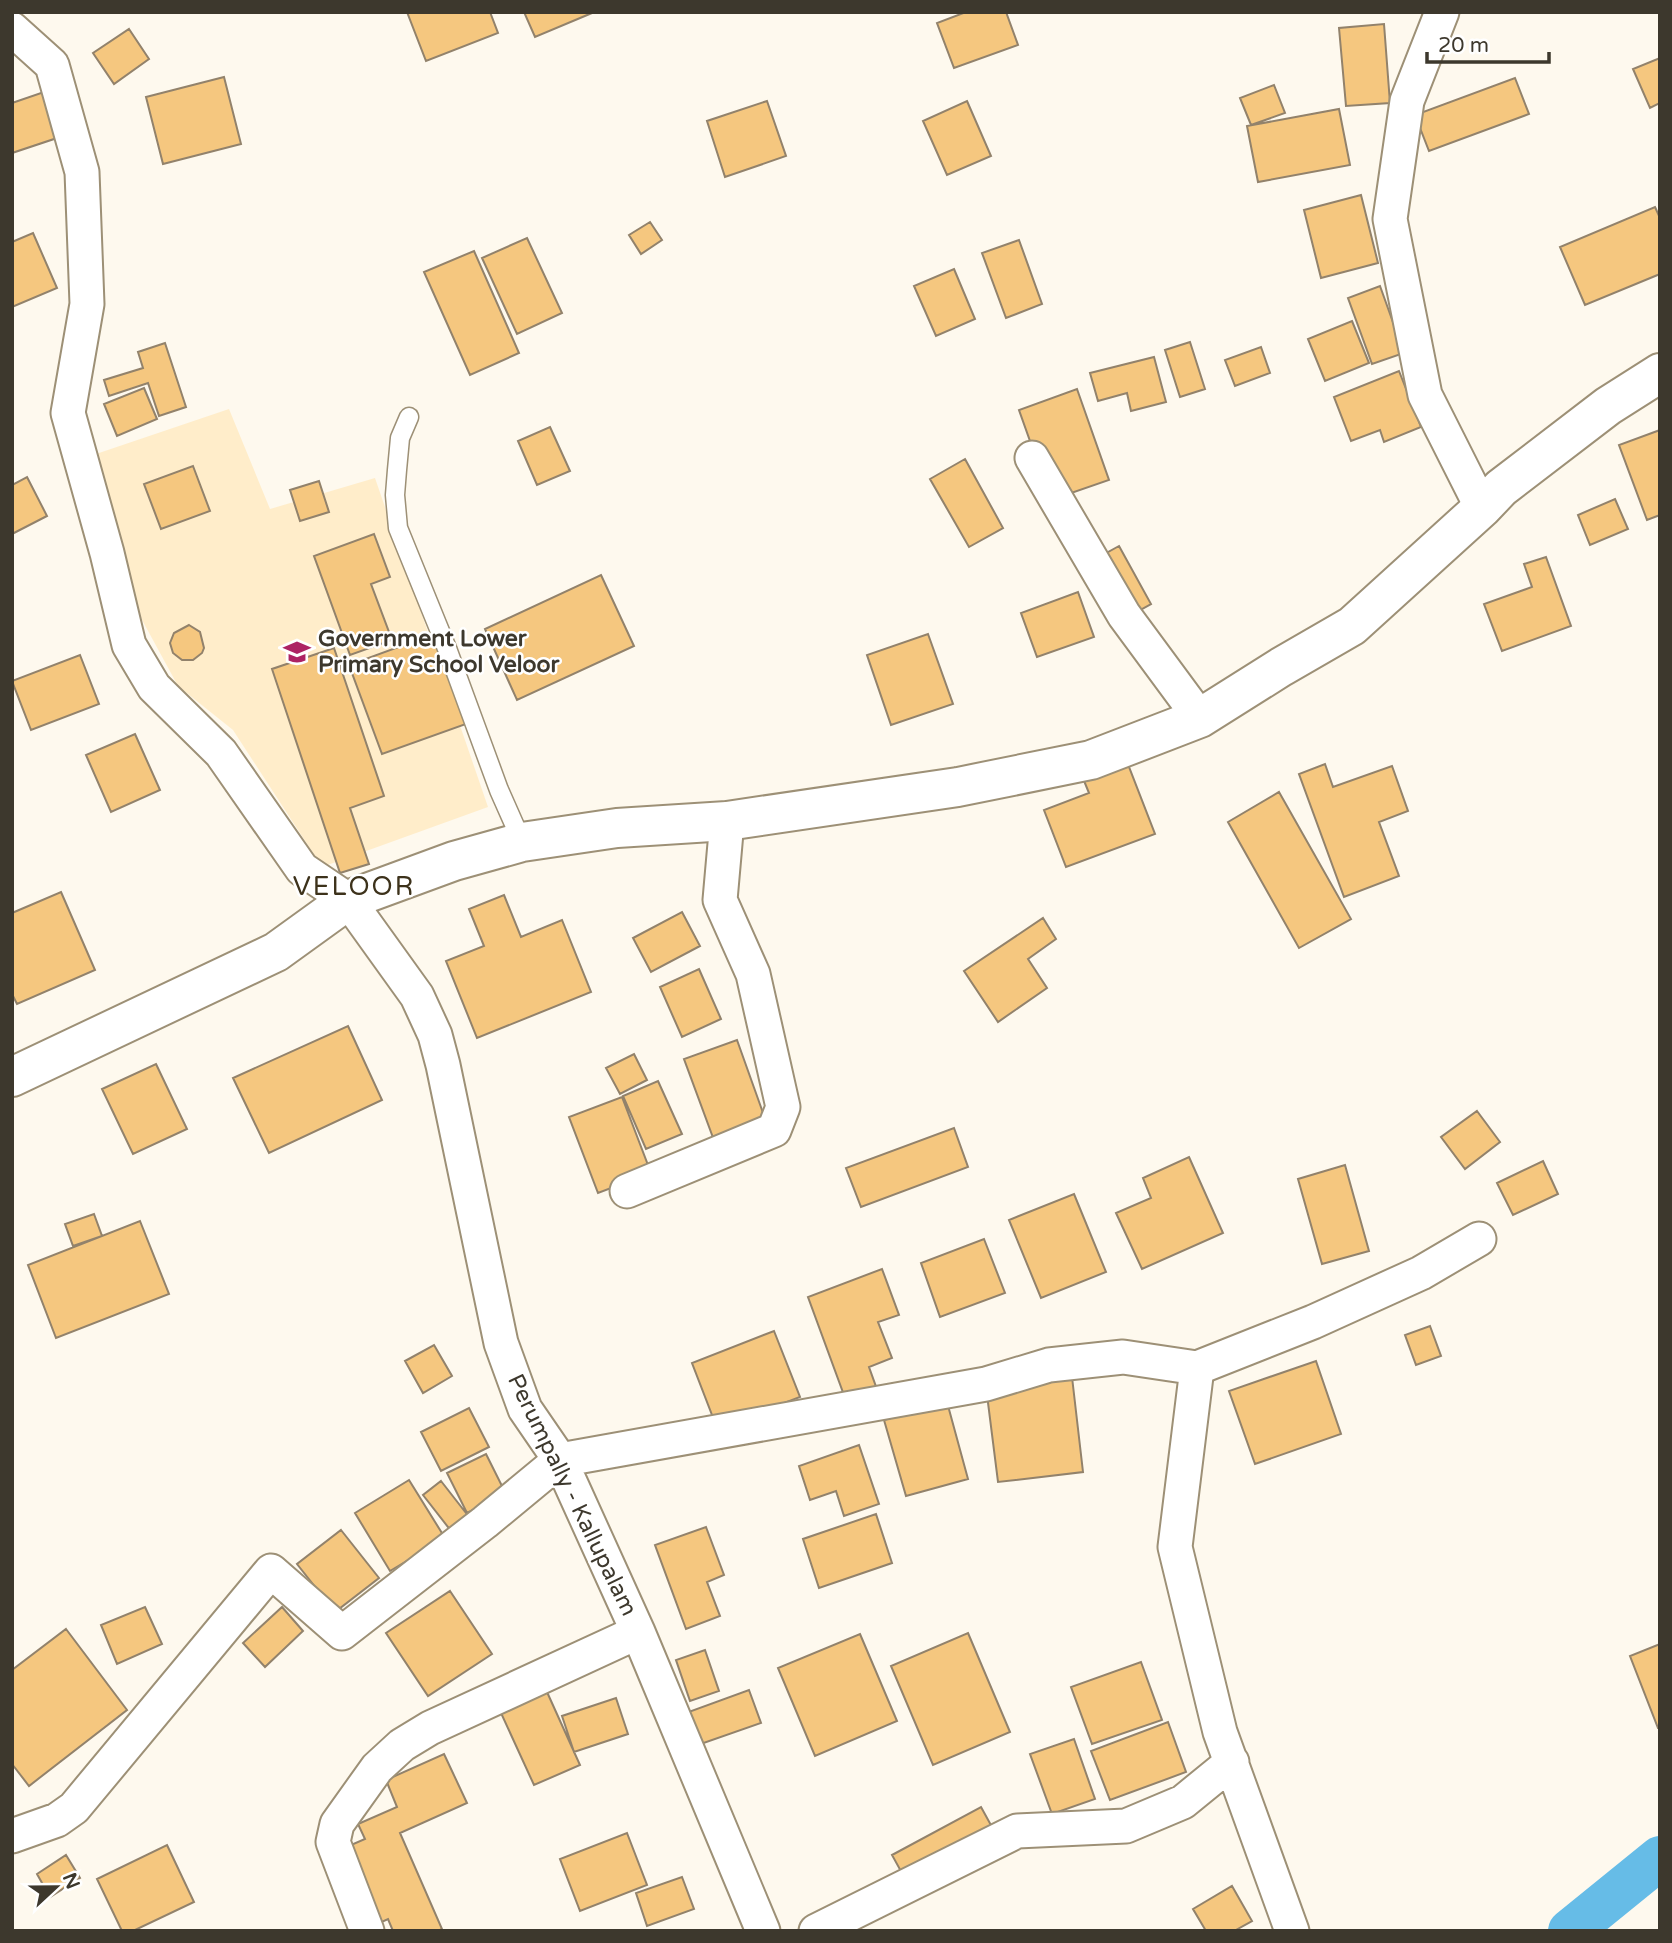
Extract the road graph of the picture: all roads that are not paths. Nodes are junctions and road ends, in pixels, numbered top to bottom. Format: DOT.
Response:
graph roads {
  1 [pos="1442,12"];
  2 [pos="12,29"];
  3 [pos="1660,373"];
  4 [pos="409,417"];
  5 [pos="1032,458"];
  6 [pos="1482,509"];
  7 [pos="1200,718"];
  8 [pos="727,821"];
  9 [pos="522,842"];
  10 [pos="348,900"];
  11 [pos="12,1077"];
  12 [pos="627,1191"];
  13 [pos="1479,1240"];
  14 [pos="1197,1368"];
  15 [pos="560,1460"];
  16 [pos="638,1632"];
  17 [pos="1232,1762"];
  18 [pos="12,1836"];
  19 [pos="367,1931"];
  20 [pos="763,1931"];
  21 [pos="816,1931"];
  22 [pos="1292,1931"];
  1 -- 6 [label="street"];
  2 -- 10 [label="street"];
  3 -- 6 [label="street"];
  4 -- 9 [label="lane"];
  5 -- 7 [label="street"];
  6 -- 7 [label="street"];
  7 -- 8 [label="street"];
  8 -- 9 [label="street"];
  8 -- 12 [label="street"];
  9 -- 10 [label="street"];
  10 -- 11 [label="street"];
  10 -- 15 [label="street, Perumpally - Kallupalam"];
  13 -- 14 [label="street"];
  14 -- 15 [label="street"];
  14 -- 17 [label="street"];
  15 -- 16 [label="street, Perumpally - Kallupalam"];
  15 -- 18 [label="street"];
  16 -- 19 [label="street"];
  16 -- 20 [label="street, Perumpally - Kallupalam"];
  17 -- 21 [label="street"];
  17 -- 22 [label="street"];
}
